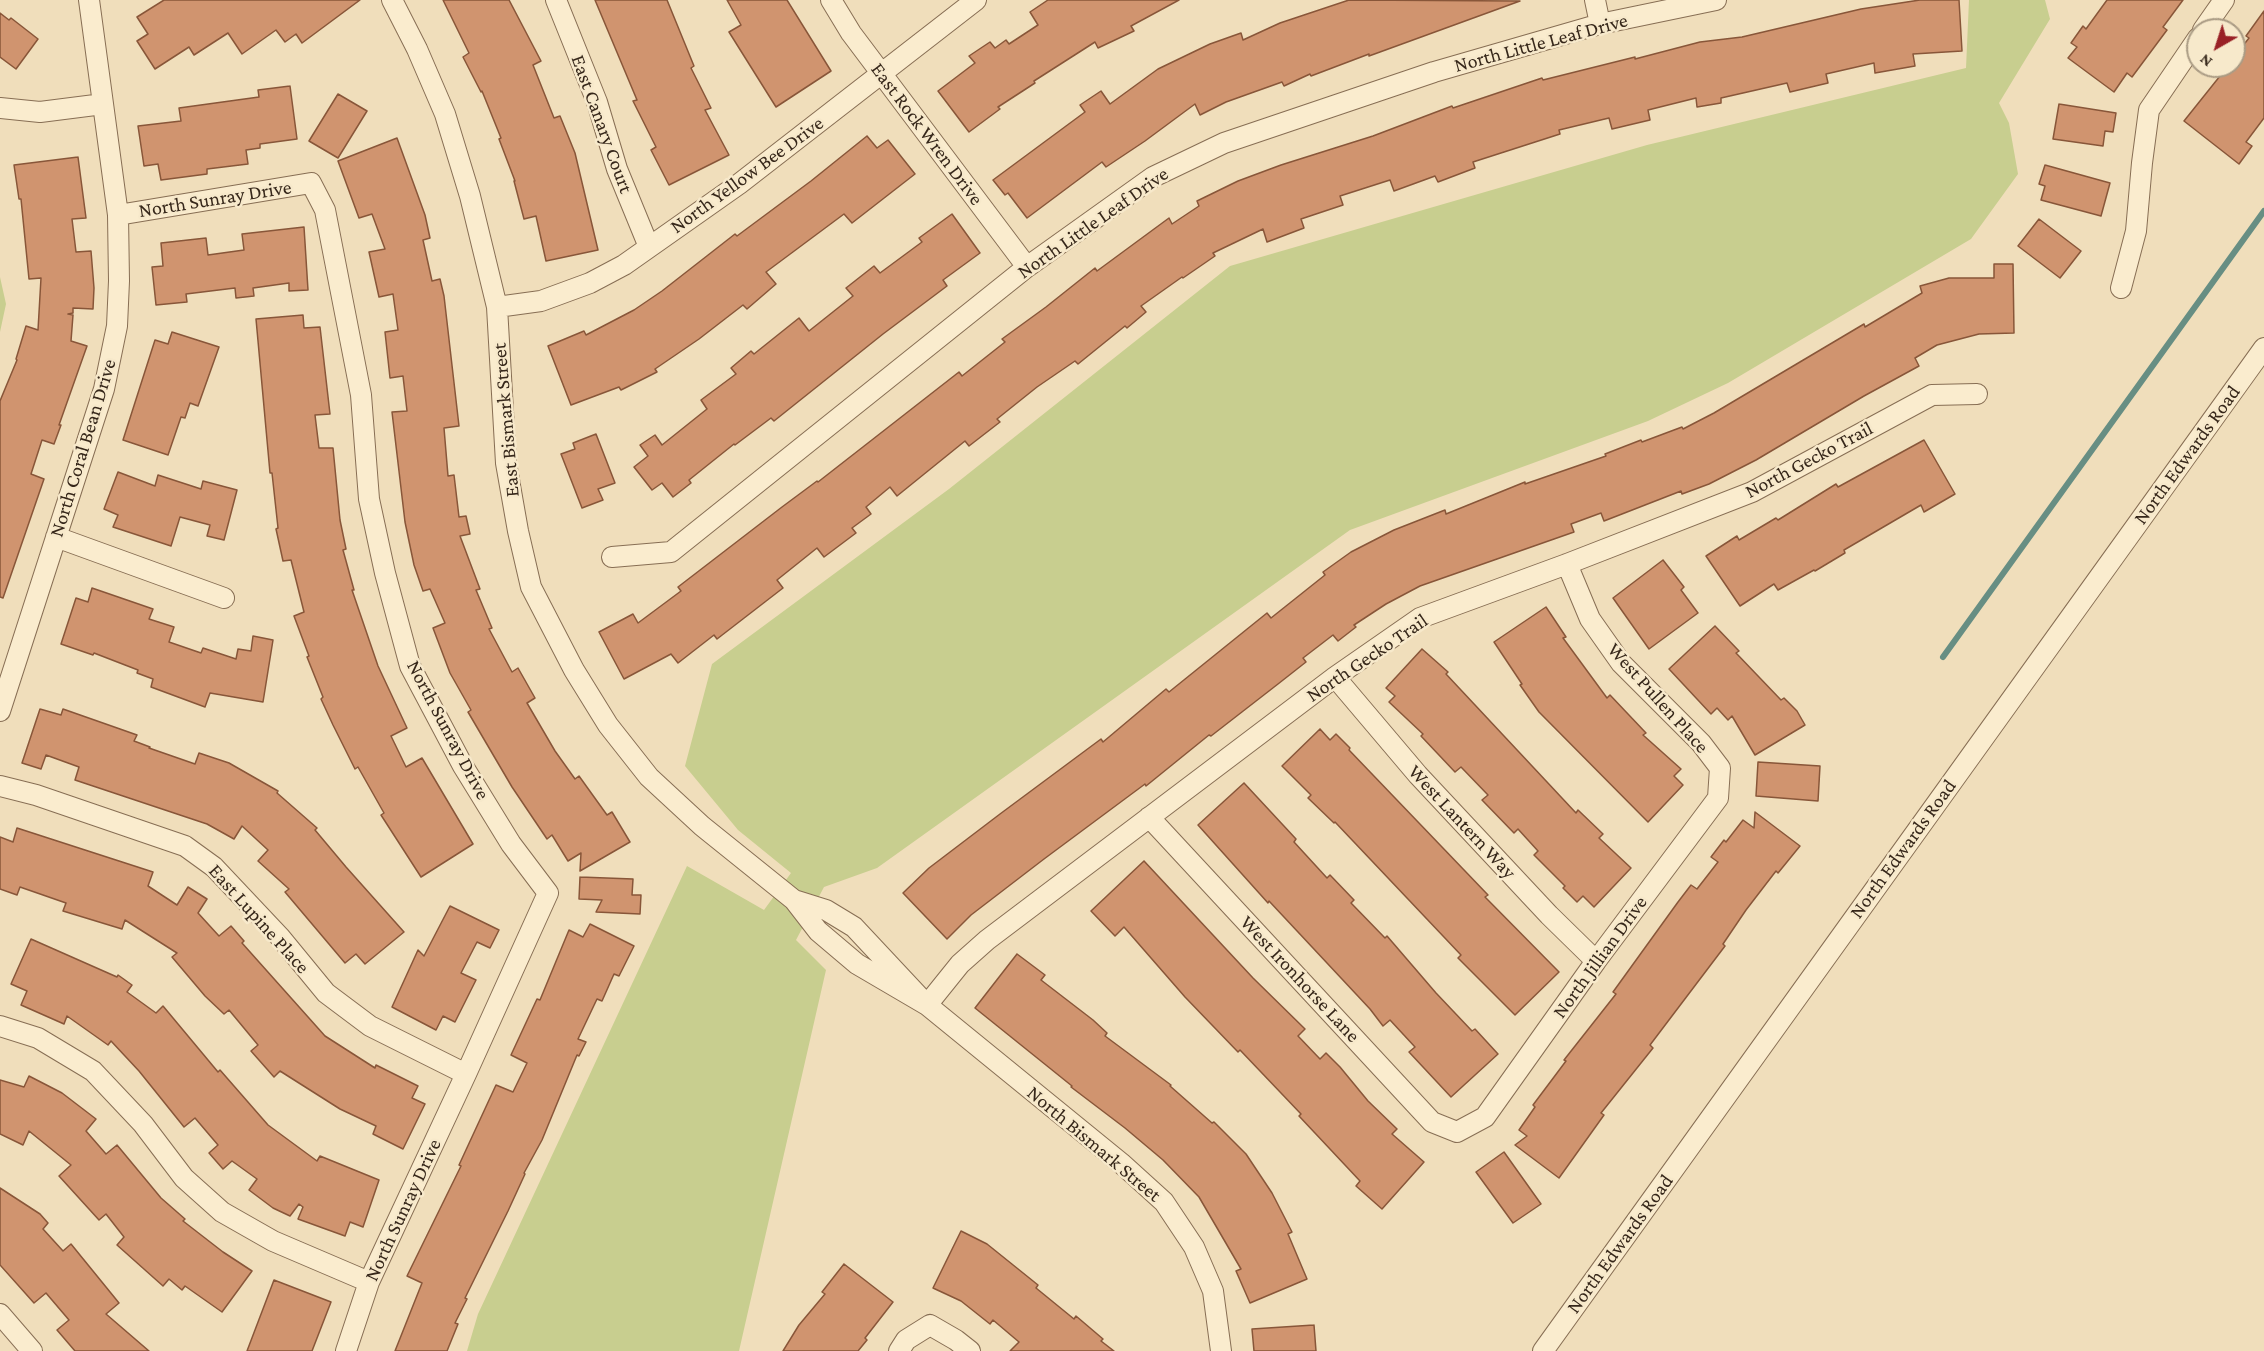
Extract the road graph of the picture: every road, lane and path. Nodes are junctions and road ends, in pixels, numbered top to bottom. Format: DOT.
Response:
graph roads {
  1 [pos="89,0"];
  2 [pos="392,0"];
  3 [pos="556,0"];
  4 [pos="831,0"];
  5 [pos="976,0"];
  6 [pos="1595,0"];
  7 [pos="1716,0"];
  8 [pos="2224,0"];
  9 [pos="2211,18"];
  10 [pos="1600,24"];
  11 [pos="2186,56"];
  12 [pos="882,75"];
  13 [pos="103,104"];
  14 [pos="0,108"];
  15 [pos="118,215"];
  16 [pos="649,247"];
  17 [pos="1027,267"];
  18 [pos="2121,288"];
  19 [pos="496,307"];
  20 [pos="2264,348"];
  21 [pos="1977,394"];
  22 [pos="56,537"];
  23 [pos="612,557"];
  24 [pos="1567,564"];
  25 [pos="224,598"];
  26 [pos="1335,677"];
  27 [pos="0,711"];
  28 [pos="1720,768"];
  29 [pos="0,786"];
  30 [pos="1149,817"];
  31 [pos="794,900"];
  32 [pos="854,927"];
  33 [pos="835,946"];
  34 [pos="1596,961"];
  35 [pos="927,1005"];
  36 [pos="0,1026"];
  37 [pos="466,1074"];
  38 [pos="1457,1132"];
  39 [pos="369,1282"];
  40 [pos="0,1314"];
  41 [pos="32,1351"];
  42 [pos="346,1351"];
  43 [pos="899,1351"];
  44 [pos="970,1351"];
  45 [pos="1221,1351"];
  46 [pos="1543,1351"];
  1 -- 13 [label="street, North Coral Bean Drive"];
  2 -- 19 [label="street, East Bismark Street"];
  3 -- 16 [label="street, East Canary Court"];
  4 -- 12 [label="street, East Rock Wren Drive"];
  5 -- 12 [label="street, North Yellow Bee Drive"];
  6 -- 10 [label="street"];
  7 -- 10 [label="street, North Little Leaf Drive"];
  8 -- 9 [label="street"];
  10 -- 17 [label="street, North Little Leaf Drive"];
  11 -- 18 [label="street"];
  12 -- 16 [label="street, North Yellow Bee Drive"];
  12 -- 17 [label="street, East Rock Wren Drive"];
  13 -- 14 [label="street"];
  13 -- 15 [label="street, North Coral Bean Drive"];
  15 -- 22 [label="street, North Coral Bean Drive"];
  15 -- 37 [label="street, North Sunray Drive"];
  16 -- 19 [label="street, North Yellow Bee Drive"];
  17 -- 23 [label="street, North Little Leaf Drive"];
  19 -- 31 [label="street, East Bismark Street"];
  20 -- 46 [label="street, North Edwards Road"];
  21 -- 24 [label="street, North Gecko Trail"];
  22 -- 25 [label="street"];
  22 -- 27 [label="street, North Coral Bean Drive"];
  24 -- 26 [label="street, North Gecko Trail"];
  24 -- 28 [label="street, West Pullen Place"];
  26 -- 30 [label="street, North Gecko Trail"];
  26 -- 34 [label="street, West Lantern Way"];
  28 -- 34 [label="street, North Jillian Drive"];
  29 -- 37 [label="street, East Lupine Place"];
  30 -- 35 [label="street, North Gecko Trail"];
  30 -- 38 [label="street, West Ironhorse Lane"];
  31 -- 32 [label="street, East Bismark Street"];
  31 -- 33 [label="street, East Bismark Street"];
  32 -- 33 [label="street"];
  32 -- 35 [label="street, East Bismark Street"];
  33 -- 35 [label="street, East Bismark Street"];
  34 -- 38 [label="street, North Jillian Drive"];
  35 -- 45 [label="street, North Bismark Street"];
  36 -- 39 [label="street"];
  37 -- 39 [label="street, North Sunray Drive"];
  39 -- 42 [label="street, North Sunray Drive"];
  40 -- 41 [label="street"];
  43 -- 44 [label="street"];
}
